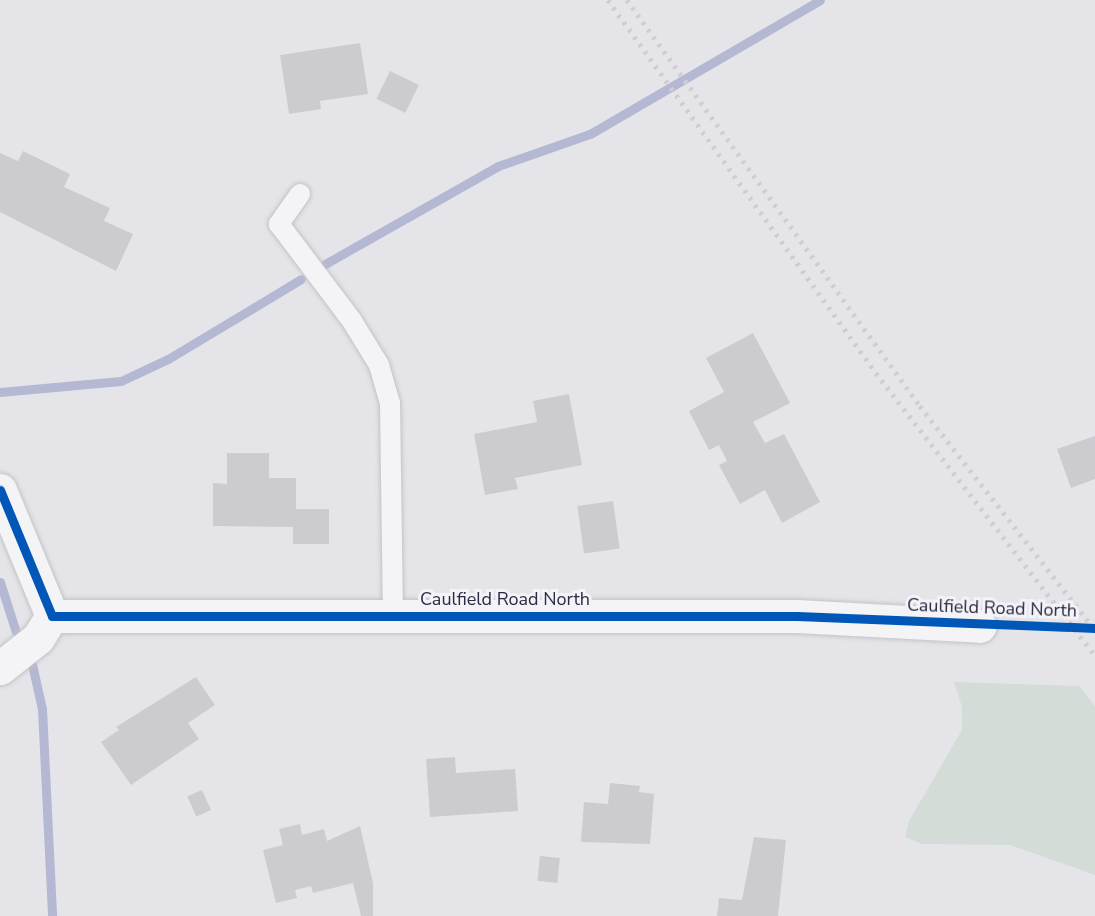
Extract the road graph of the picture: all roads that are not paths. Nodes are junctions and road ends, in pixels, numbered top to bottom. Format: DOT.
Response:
graph roads {
  1 [pos="300,194"];
  2 [pos="0,490"];
  3 [pos="52,616"];
  4 [pos="393,616"];
  5 [pos="980,626"];
  6 [pos="0,668"];
  1 -- 4 [label="lane"];
  2 -- 3 [label="street"];
  3 -- 4 [label="street, Caulfield Road North"];
  3 -- 6 [label="street"];
  4 -- 5 [label="street, Caulfield Road North"];
}
